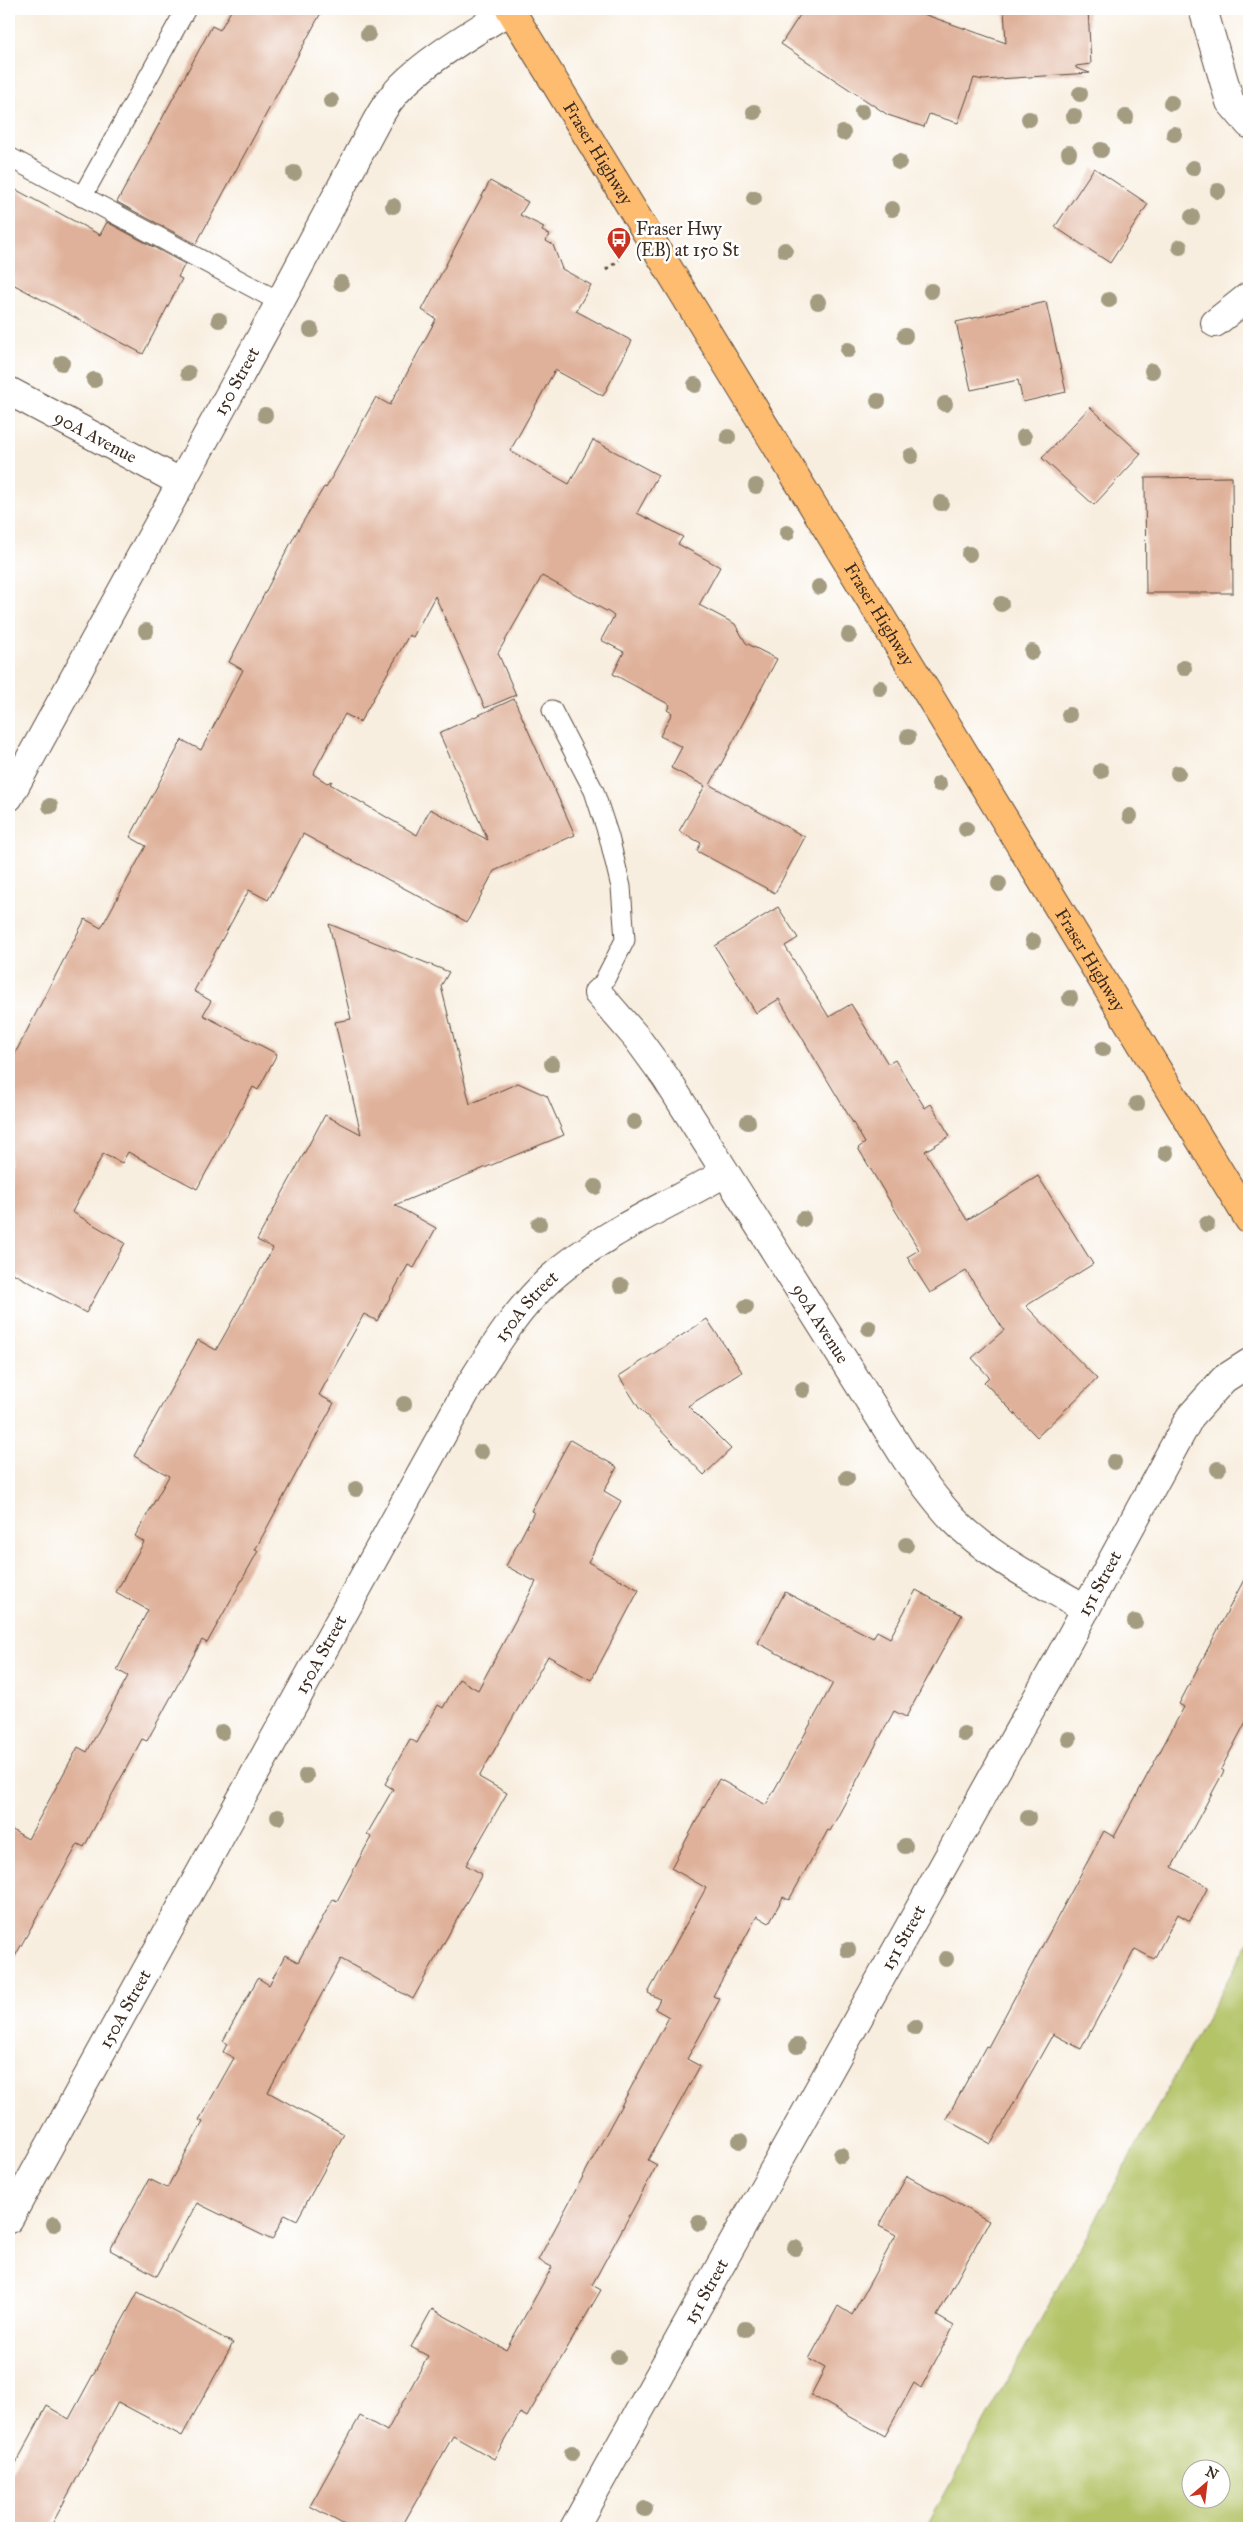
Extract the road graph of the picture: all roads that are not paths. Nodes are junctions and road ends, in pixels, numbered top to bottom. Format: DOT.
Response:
graph roads {
  1 [pos="186,9"];
  2 [pos="511,9"];
  3 [pos="1203,9"];
  4 [pos="1249,124"];
  5 [pos="9,157"];
  6 [pos="82,197"];
  7 [pos="1249,296"];
  8 [pos="280,302"];
  9 [pos="1215,323"];
  10 [pos="9,391"];
  11 [pos="182,482"];
  12 [pos="552,710"];
  13 [pos="9,798"];
  14 [pos="598,993"];
  15 [pos="725,1173"];
  16 [pos="1249,1220"];
  17 [pos="1249,1363"];
  18 [pos="1086,1609"];
  19 [pos="9,2219"];
  20 [pos="574,2528"];
  1 -- 6 [label="lane"];
  2 -- 8 [label="street, 150 Street"];
  2 -- 16 [label="main road, Fraser Highway"];
  3 -- 4 [label="street"];
  5 -- 6 [label="lane"];
  6 -- 8 [label="lane"];
  7 -- 9 [label="street"];
  8 -- 11 [label="street, 150 Street"];
  10 -- 11 [label="street, 90A Avenue"];
  11 -- 13 [label="street, 150 Street"];
  12 -- 14 [label="lane"];
  14 -- 15 [label="street, 90A Avenue"];
  15 -- 18 [label="street, 90A Avenue"];
  15 -- 19 [label="street, 150A Street"];
  17 -- 18 [label="street, 151 Street"];
  18 -- 20 [label="street, 151 Street"];
}
